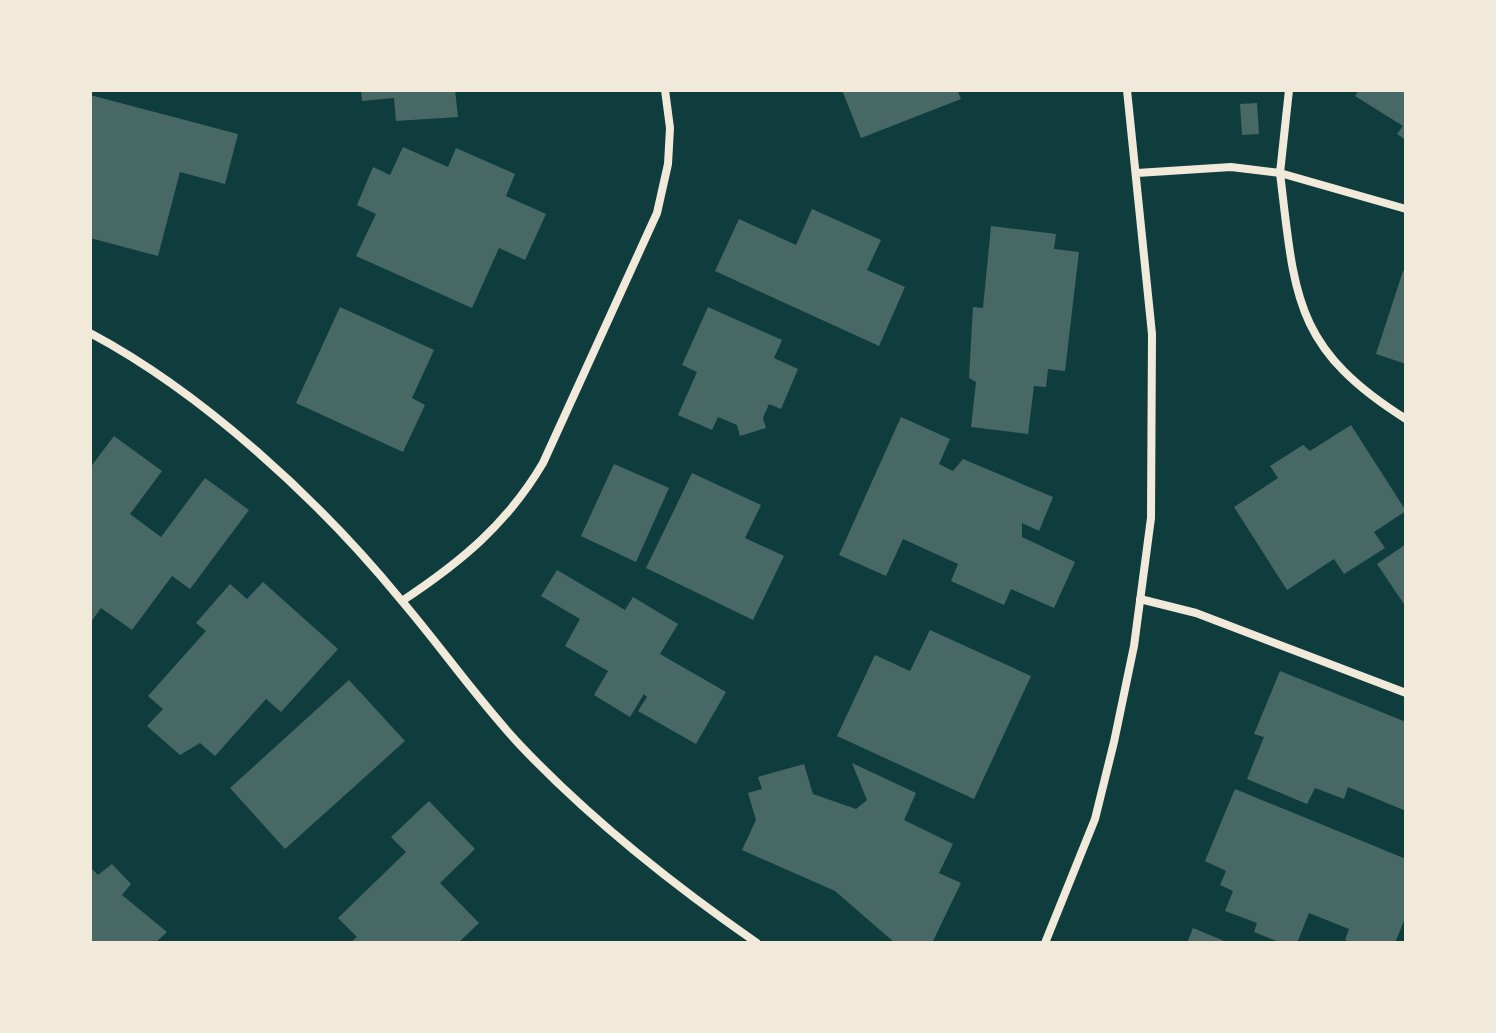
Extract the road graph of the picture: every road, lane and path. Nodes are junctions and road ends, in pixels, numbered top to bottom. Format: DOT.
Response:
graph roads {
  1 [pos="665,90"];
  2 [pos="1127,90"];
  3 [pos="1289,90"];
  4 [pos="1137,173"];
  5 [pos="1280,173"];
  6 [pos="1406,209"];
  7 [pos="90,333"];
  8 [pos="1406,419"];
  9 [pos="1140,599"];
  10 [pos="402,601"];
  11 [pos="1406,693"];
  12 [pos="757,943"];
  13 [pos="1045,943"];
  1 -- 10 [label="street"];
  2 -- 4 [label="street"];
  3 -- 5 [label="street"];
  4 -- 5 [label="street"];
  4 -- 9 [label="street"];
  5 -- 6 [label="street"];
  5 -- 8 [label="street"];
  7 -- 10 [label="street"];
  9 -- 11 [label="street"];
  9 -- 13 [label="street"];
  10 -- 12 [label="street"];
}
